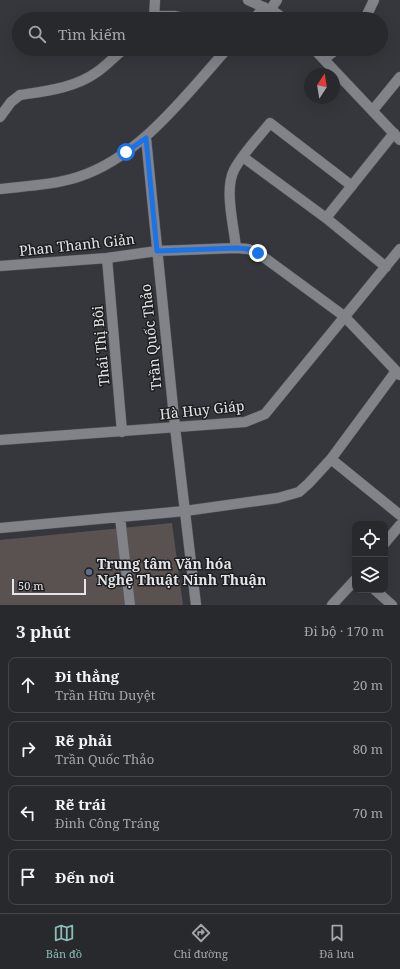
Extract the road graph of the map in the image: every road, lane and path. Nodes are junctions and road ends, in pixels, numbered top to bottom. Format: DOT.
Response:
graph roads {
  1 [pos="155,0"];
  2 [pos="248,0"];
  3 [pos="277,0"];
  4 [pos="374,0"];
  5 [pos="267,9"];
  6 [pos="154,12"];
  7 [pos="263,12"];
  8 [pos="272,12"];
  9 [pos="368,12"];
  10 [pos="116,56"];
  11 [pos="221,56"];
  12 [pos="321,56"];
  13 [pos="328,56"];
  14 [pos="324,59"];
  15 [pos="400,77"];
  16 [pos="373,110"];
  17 [pos="0,117"];
  18 [pos="397,136"];
  19 [pos="146,138"];
  20 [pos="243,157"];
  21 [pos="352,186"];
  22 [pos="0,189"];
  23 [pos="326,218"];
  24 [pos="236,248"];
  25 [pos="400,249"];
  26 [pos="157,251"];
  27 [pos="107,258"];
  28 [pos="0,266"];
  29 [pos="386,267"];
  30 [pos="344,316"];
  31 [pos="398,373"];
  32 [pos="175,428"];
  33 [pos="122,432"];
  34 [pos="0,440"];
  35 [pos="331,459"];
  36 [pos="185,511"];
  37 [pos="400,515"];
  38 [pos="120,517"];
  39 [pos="400,525"];
  40 [pos="0,528"];
  41 [pos="388,539"];
  42 [pos="352,583"];
  43 [pos="378,593"];
  44 [pos="130,605"];
  45 [pos="196,605"];
  46 [pos="332,605"];
  47 [pos="392,605"];
  1 -- 6 [label="street"];
  2 -- 5 [label="street"];
  3 -- 5 [label="street"];
  4 -- 9 [label="street"];
  5 -- 7 [label="street"];
  5 -- 8 [label="street"];
  10 -- 17 [label="street"];
  11 -- 19 [label="street"];
  12 -- 14 [label="street"];
  13 -- 14 [label="street"];
  14 -- 16 [label="street"];
  15 -- 16 [label="street"];
  16 -- 18 [label="street"];
  18 -- 21 [label="street"];
  19 -- 22 [label="street"];
  19 -- 26 [label="street, Trần Quốc Thảo"];
  20 -- 21 [label="street"];
  20 -- 23 [label="street"];
  20 -- 24 [label="street"];
  21 -- 23 [label="street"];
  23 -- 29 [label="street"];
  24 -- 26 [label="street, Phan Thanh Giản"];
  24 -- 30 [label="street, Phan Thanh Giản"];
  25 -- 29 [label="street, Hà Huy Giáp"];
  26 -- 27 [label="street, Phan Thanh Giản"];
  26 -- 32 [label="street, Trần Quốc Thảo"];
  27 -- 28 [label="street, Phan Thanh Giản"];
  27 -- 33 [label="street, Thái Thị Bôi"];
  29 -- 30 [label="street, Hà Huy Giáp"];
  30 -- 31 [label="street, Phan Thanh Giản"];
  30 -- 32 [label="street, Hà Huy Giáp"];
  31 -- 35 [label="street"];
  32 -- 33 [label="street, Hà Huy Giáp"];
  32 -- 36 [label="street, Trần Quốc Thảo"];
  33 -- 34 [label="street, Hà Huy Giáp"];
  35 -- 36 [label="street"];
  35 -- 37 [label="street"];
  36 -- 38 [label="street"];
  36 -- 45 [label="street, Trần Quốc Thảo"];
  38 -- 40 [label="street"];
  38 -- 44 [label="street"];
  39 -- 41 [label="street"];
  42 -- 46 [label="street"];
  43 -- 47 [label="street"];
}
